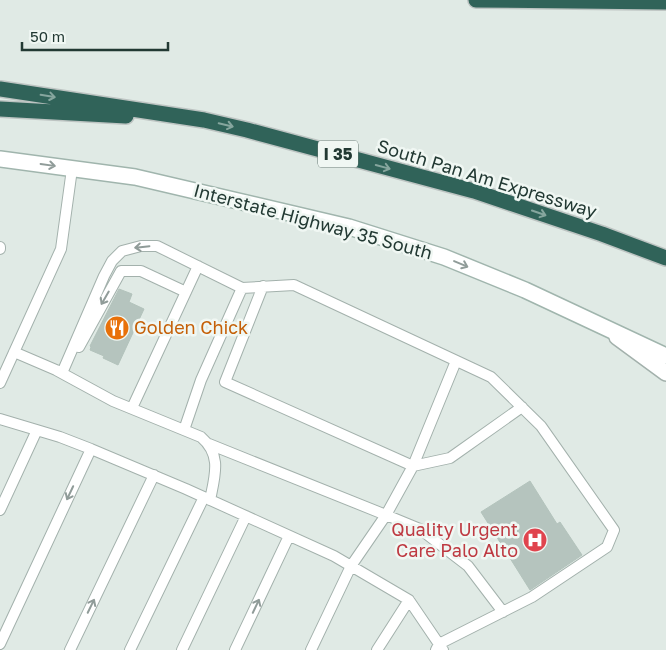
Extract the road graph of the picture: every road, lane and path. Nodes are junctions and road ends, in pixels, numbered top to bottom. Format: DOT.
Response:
graph roads {
  1 [pos="476,0"];
  2 [pos="666,2"];
  3 [pos="0,89"];
  4 [pos="0,108"];
  5 [pos="204,120"];
  6 [pos="0,159"];
  7 [pos="72,169"];
  8 [pos="666,258"];
  9 [pos="198,266"];
  10 [pos="263,286"];
  11 [pos="242,288"];
  12 [pos="186,292"];
  13 [pos="606,329"];
  14 [pos="14,352"];
  15 [pos="69,356"];
  16 [pos="666,356"];
  17 [pos="456,361"];
  18 [pos="62,373"];
  19 [pos="666,373"];
  20 [pos="0,383"];
  21 [pos="522,407"];
  22 [pos="132,408"];
  23 [pos="0,418"];
  24 [pos="37,430"];
  25 [pos="184,430"];
  26 [pos="209,444"];
  27 [pos="91,449"];
  28 [pos="413,466"];
  29 [pos="154,475"];
  30 [pos="207,498"];
  31 [pos="0,510"];
  32 [pos="386,515"];
  33 [pos="246,516"];
  34 [pos="289,536"];
  35 [pos="351,566"];
  36 [pos="409,600"];
  37 [pos="503,612"];
  38 [pos="0,644"];
  39 [pos="440,648"];
  40 [pos="70,650"];
  41 [pos="130,650"];
  42 [pos="182,650"];
  43 [pos="235,650"];
  44 [pos="311,650"];
  45 [pos="377,650"];
  1 -- 2 [label="highway"];
  3 -- 5 [label="highway, South Pan Am Expressway / I 35, one-way"];
  4 -- 5 [label="highway"];
  5 -- 8 [label="highway, South Pan Am Expressway / I 35, one-way"];
  6 -- 7 [label="main road, Interstate Highway 35 South, one-way"];
  7 -- 13 [label="main road, Interstate Highway 35 South, one-way"];
  7 -- 14 [label="lane"];
  9 -- 11 [label="lane"];
  9 -- 12 [label="lane"];
  9 -- 15 [label="lane, one-way"];
  10 -- 11 [label="lane"];
  10 -- 17 [label="lane"];
  10 -- 28 [label="lane"];
  11 -- 25 [label="lane"];
  12 -- 15 [label="lane, one-way"];
  12 -- 22 [label="lane"];
  13 -- 16 [label="main road, Interstate Highway 35 South"];
  13 -- 19 [label="main road"];
  14 -- 18 [label="lane"];
  14 -- 20 [label="lane"];
  15 -- 18 [label="lane"];
  17 -- 21 [label="lane"];
  17 -- 28 [label="lane"];
  18 -- 22 [label="lane"];
  21 -- 28 [label="lane"];
  21 -- 37 [label="lane"];
  22 -- 25 [label="lane"];
  23 -- 24 [label="lane"];
  24 -- 27 [label="lane"];
  24 -- 31 [label="lane"];
  25 -- 26 [label="lane"];
  26 -- 30 [label="lane"];
  26 -- 32 [label="lane"];
  27 -- 29 [label="lane"];
  27 -- 38 [label="lane, one-way"];
  28 -- 32 [label="lane"];
  29 -- 30 [label="lane"];
  40 -- 29 [label="lane, one-way"];
  30 -- 33 [label="lane"];
  30 -- 41 [label="lane"];
  32 -- 35 [label="lane"];
  32 -- 37 [label="lane"];
  33 -- 34 [label="lane"];
  33 -- 42 [label="lane"];
  34 -- 35 [label="lane"];
  43 -- 34 [label="lane, one-way"];
  35 -- 36 [label="lane"];
  35 -- 44 [label="lane"];
  36 -- 39 [label="lane"];
  36 -- 45 [label="lane"];
  37 -- 39 [label="lane"];
}
